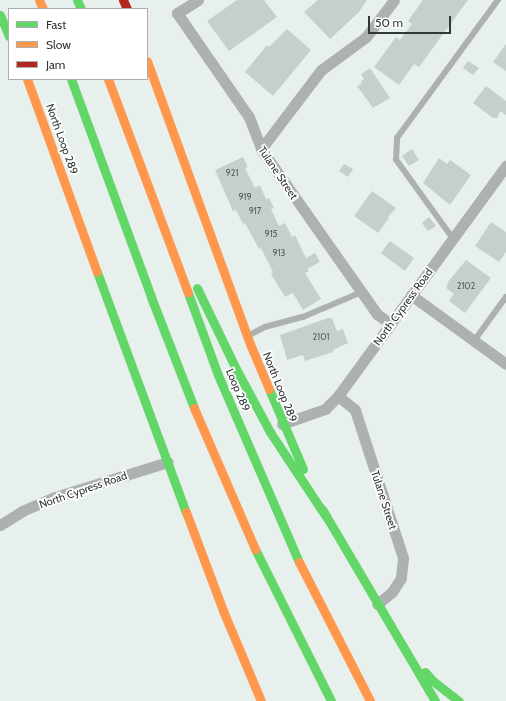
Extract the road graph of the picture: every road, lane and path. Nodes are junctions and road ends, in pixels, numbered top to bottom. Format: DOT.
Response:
graph roads {
  1 [pos="198,0"];
  2 [pos="394,0"];
  3 [pos="498,0"];
  4 [pos="0,15"];
  5 [pos="8,34"];
  6 [pos="148,64"];
  7 [pos="27,80"];
  8 [pos="71,80"];
  9 [pos="108,80"];
  10 [pos="261,149"];
  11 [pos="140,164"];
  12 [pos="506,166"];
  13 [pos="175,231"];
  14 [pos="453,239"];
  15 [pos="194,279"];
  16 [pos="362,292"];
  17 [pos="411,295"];
  18 [pos="506,297"];
  19 [pos="391,324"];
  20 [pos="248,337"];
  21 [pos="474,341"];
  22 [pos="506,364"];
  23 [pos="338,396"];
  24 [pos="282,424"];
  25 [pos="168,462"];
  26 [pos="327,518"];
  27 [pos="0,525"];
  28 [pos="377,604"];
  29 [pos="403,647"];
  30 [pos="249,676"];
  31 [pos="250,701"];
  32 [pos="261,701"];
  33 [pos="331,701"];
  34 [pos="370,701"];
  35 [pos="435,701"];
  36 [pos="459,701"];
  1 -- 10 [label="street, Tulane Street"];
  2 -- 10 [label="street"];
  3 -- 14 [label="lane"];
  4 -- 5 [label="main road"];
  6 -- 20 [label="main road, North Loop 289"];
  7 -- 25 [label="main road, North Loop 289"];
  8 -- 33 [label="main road"];
  9 -- 11 [label="main road, Loop 289"];
  10 -- 16 [label="street, Tulane Street"];
  11 -- 13 [label="main road"];
  11 -- 34 [label="main road, Loop 289"];
  12 -- 14 [label="street, North Cypress Road"];
  14 -- 17 [label="street, North Cypress Road"];
  15 -- 26 [label="main road"];
  16 -- 19 [label="street, Tulane Street"];
  16 -- 20 [label="lane"];
  17 -- 19 [label="street, North Cypress Road"];
  17 -- 21 [label="street"];
  18 -- 21 [label="lane"];
  19 -- 23 [label="street, North Cypress Road"];
  20 -- 24 [label="main road, North Loop 289"];
  21 -- 22 [label="street"];
  23 -- 24 [label="street, North Cypress Road"];
  23 -- 28 [label="street, Tulane Street"];
  24 -- 26 [label="main road, North Loop 289"];
  25 -- 27 [label="street, North Cypress Road"];
  25 -- 30 [label="main road, North Loop 289"];
  26 -- 28 [label="main road, North Loop 289"];
  28 -- 29 [label="main road, North Loop 289"];
  29 -- 35 [label="main road, North Loop 289"];
  29 -- 36 [label="main road"];
  30 -- 31 [label="main road"];
  30 -- 32 [label="main road, North Loop 289"];
}
